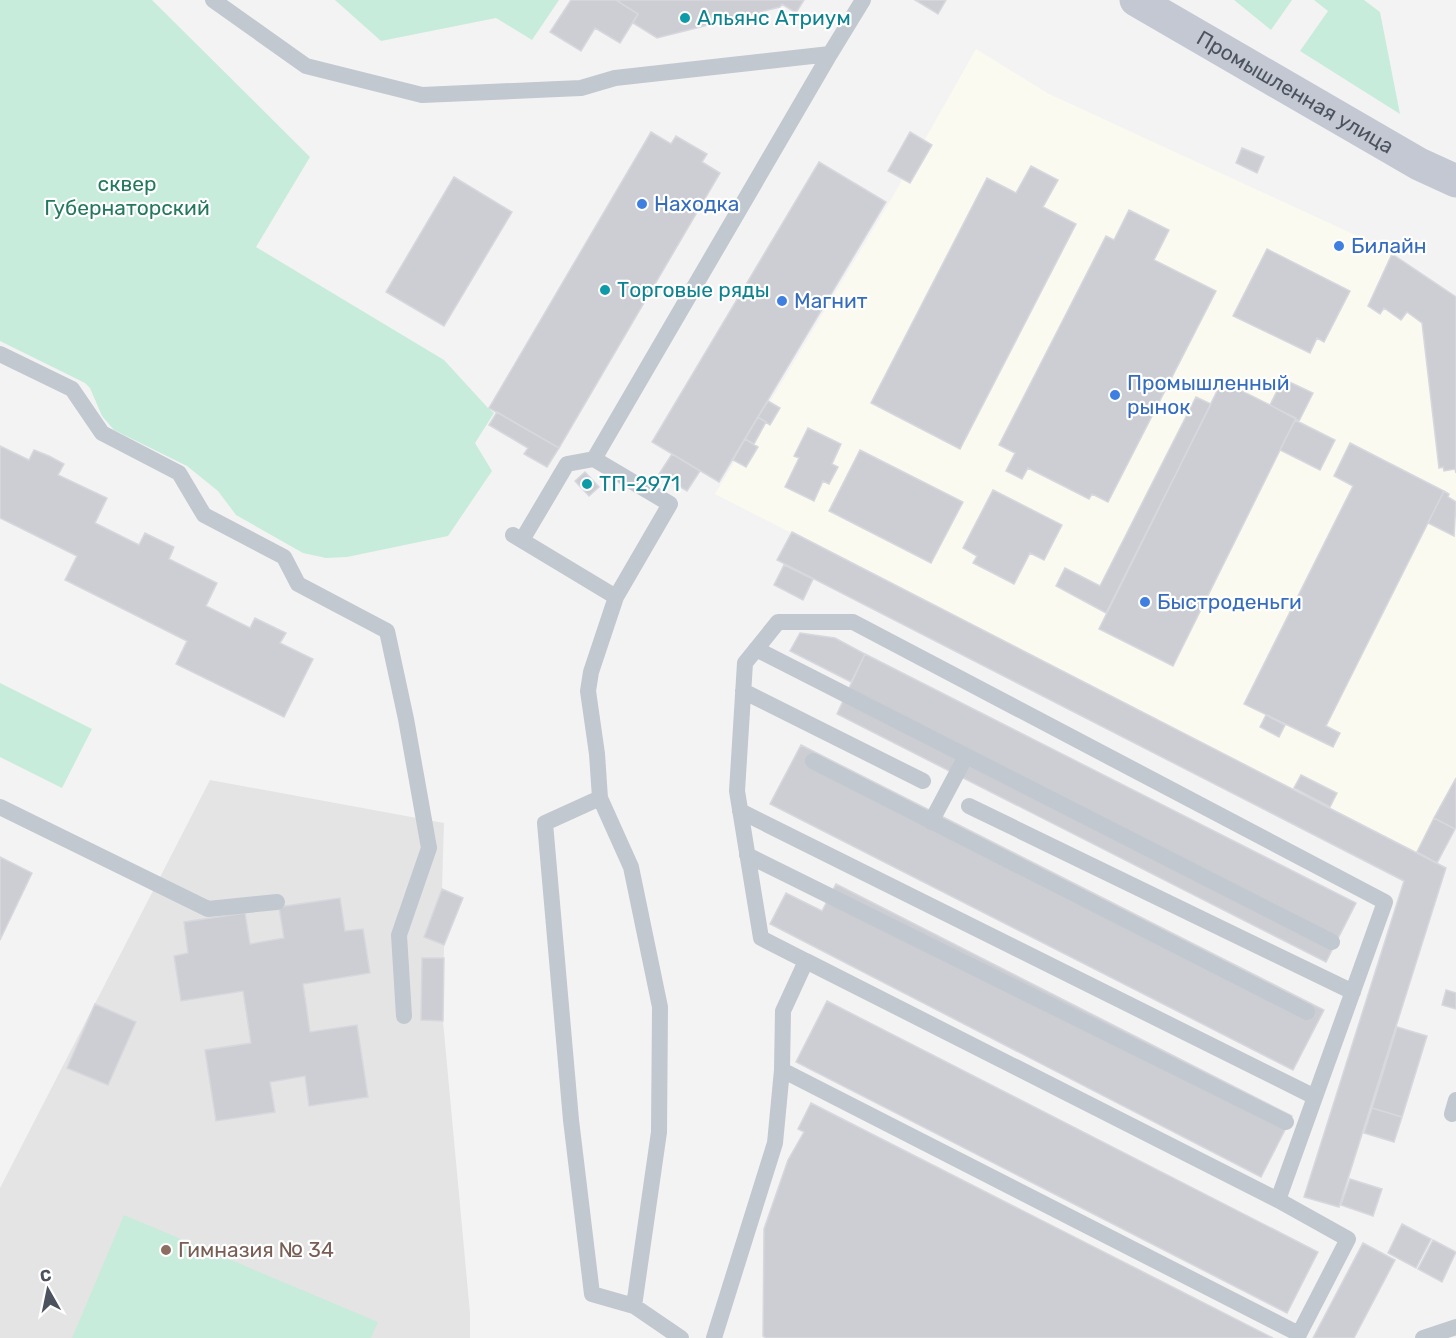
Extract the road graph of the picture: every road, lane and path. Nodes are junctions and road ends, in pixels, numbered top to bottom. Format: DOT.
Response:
graph roads {
  1 [pos="213,0"];
  2 [pos="863,0"];
  3 [pos="1136,0"];
  4 [pos="830,54"];
  5 [pos="1456,181"];
  6 [pos="0,354"];
  7 [pos="594,459"];
  8 [pos="616,597"];
  9 [pos="756,649"];
  10 [pos="743,691"];
  11 [pos="966,756"];
  12 [pos="813,762"];
  13 [pos="922,781"];
  14 [pos="600,798"];
  15 [pos="969,806"];
  16 [pos="0,807"];
  17 [pos="740,811"];
  18 [pos="932,822"];
  19 [pos="747,855"];
  20 [pos="277,902"];
  21 [pos="1332,942"];
  22 [pos="806,962"];
  23 [pos="1353,992"];
  24 [pos="1307,1012"];
  25 [pos="404,1016"];
  26 [pos="782,1070"];
  27 [pos="1315,1097"];
  28 [pos="1286,1122"];
  29 [pos="1278,1200"];
  30 [pos="634,1306"];
  31 [pos="1456,1327"];
  32 [pos="1298,1336"];
  33 [pos="681,1338"];
  34 [pos="714,1338"];
  35 [pos="1423,1338"];
  1 -- 4 [label="lane"];
  2 -- 4 [label="lane"];
  3 -- 5 [label="street, Промышленная улица"];
  4 -- 7 [label="lane"];
  6 -- 25 [label="lane"];
  7 -- 8 [label="lane"];
  7 -- 8 [label="lane"];
  8 -- 14 [label="lane"];
  9 -- 10 [label="lane"];
  9 -- 11 [label="lane"];
  9 -- 23 [label="lane"];
  10 -- 13 [label="lane"];
  10 -- 17 [label="lane"];
  11 -- 18 [label="lane"];
  11 -- 21 [label="lane"];
  12 -- 18 [label="lane"];
  14 -- 30 [label="lane"];
  14 -- 30 [label="lane"];
  15 -- 23 [label="lane"];
  16 -- 20 [label="lane"];
  17 -- 19 [label="lane"];
  17 -- 27 [label="lane"];
  18 -- 24 [label="lane"];
  19 -- 22 [label="lane"];
  19 -- 28 [label="lane"];
  22 -- 26 [label="lane"];
  22 -- 29 [label="lane"];
  23 -- 27 [label="lane"];
  26 -- 32 [label="lane"];
  26 -- 34 [label="lane"];
  27 -- 29 [label="lane"];
  29 -- 32 [label="lane"];
  30 -- 33 [label="lane"];
  31 -- 35 [label="lane"];
}
